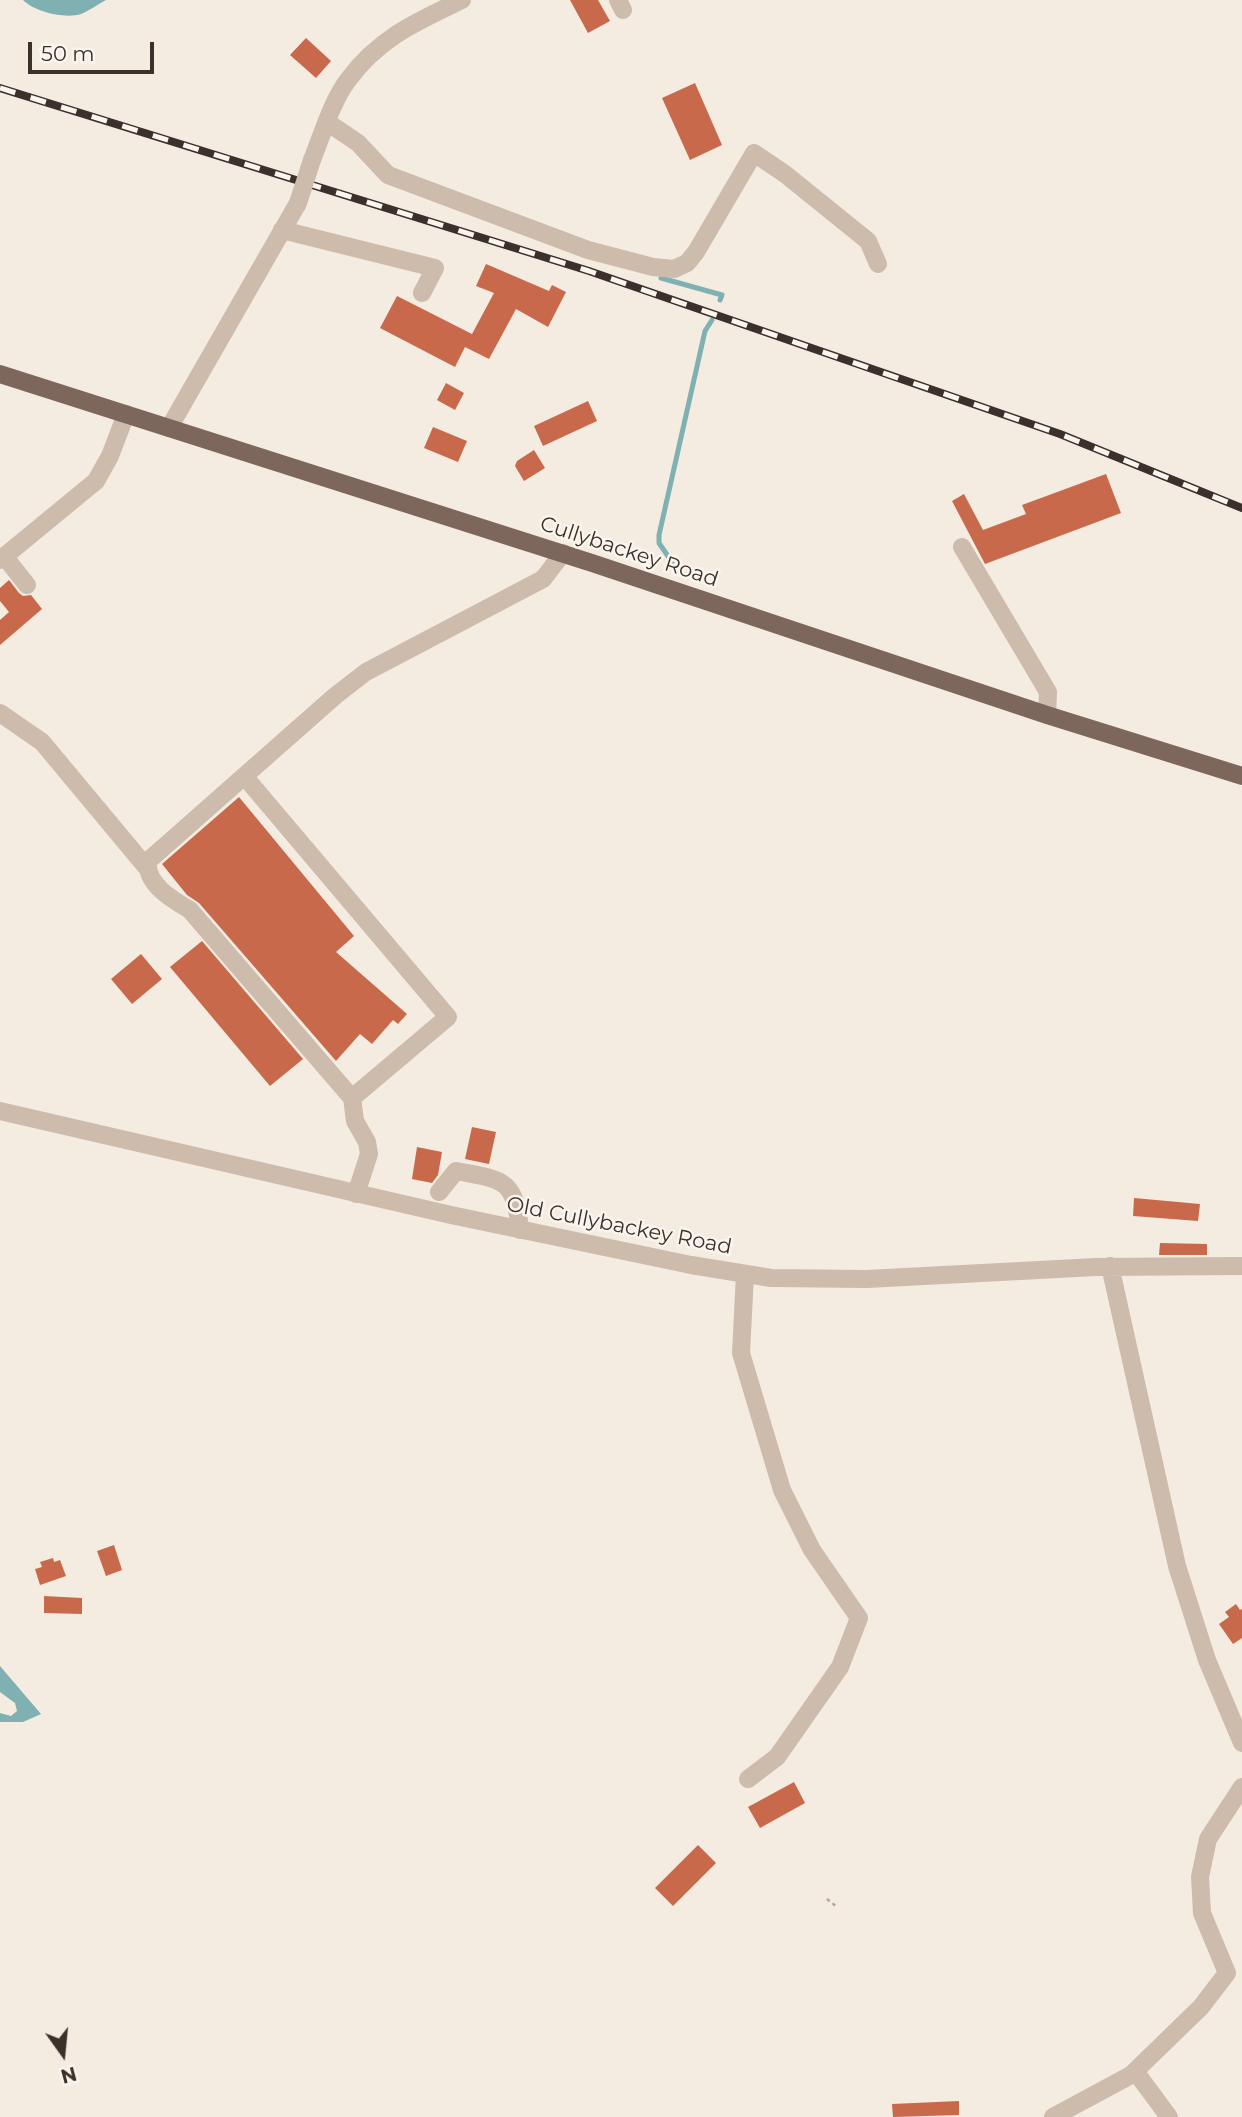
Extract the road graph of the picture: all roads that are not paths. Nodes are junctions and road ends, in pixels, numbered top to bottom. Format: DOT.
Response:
graph roads {
  1 [pos="462,0"];
  2 [pos="327,122"];
  3 [pos="282,230"];
  4 [pos="878,264"];
  5 [pos="422,293"];
  6 [pos="0,374"];
  7 [pos="126,414"];
  8 [pos="169,428"];
  9 [pos="962,547"];
  10 [pos="563,554"];
  11 [pos="2,558"];
  12 [pos="27,585"];
  13 [pos="0,713"];
  14 [pos="1047,715"];
  15 [pos="1242,776"];
  16 [pos="245,777"];
  17 [pos="147,868"];
  18 [pos="352,1098"];
  19 [pos="0,1111"];
  20 [pos="439,1192"];
  21 [pos="356,1194"];
  22 [pos="520,1230"];
  23 [pos="1110,1266"];
  24 [pos="1242,1266"];
  25 [pos="745,1274"];
  26 [pos="1242,1743"];
  27 [pos="748,1779"];
  28 [pos="1242,1787"];
  29 [pos="1135,2071"];
  30 [pos="1053,2117"];
  31 [pos="1169,2117"];
  1 -- 2 [label="street"];
  2 -- 3 [label="street, bridge"];
  2 -- 4 [label="street"];
  3 -- 5 [label="street"];
  3 -- 8 [label="street"];
  6 -- 7 [label="main road, Cullybackey Road"];
  7 -- 8 [label="main road, Cullybackey Road"];
  7 -- 11 [label="street"];
  8 -- 10 [label="main road, Cullybackey Road"];
  9 -- 14 [label="street"];
  10 -- 14 [label="main road, Cullybackey Road"];
  10 -- 16 [label="street"];
  11 -- 12 [label="street"];
  13 -- 17 [label="street"];
  14 -- 15 [label="main road, Cullybackey Road"];
  16 -- 17 [label="street"];
  16 -- 18 [label="street"];
  17 -- 18 [label="street"];
  18 -- 21 [label="street"];
  19 -- 21 [label="street, Old Cullybackey Road"];
  20 -- 22 [label="street"];
  21 -- 22 [label="street, Old Cullybackey Road"];
  22 -- 25 [label="street, Old Cullybackey Road"];
  23 -- 24 [label="street, Old Cullybackey Road"];
  23 -- 25 [label="street, Old Cullybackey Road"];
  23 -- 26 [label="street"];
  25 -- 27 [label="street"];
  28 -- 29 [label="street"];
  29 -- 30 [label="street"];
  29 -- 31 [label="street"];
}
